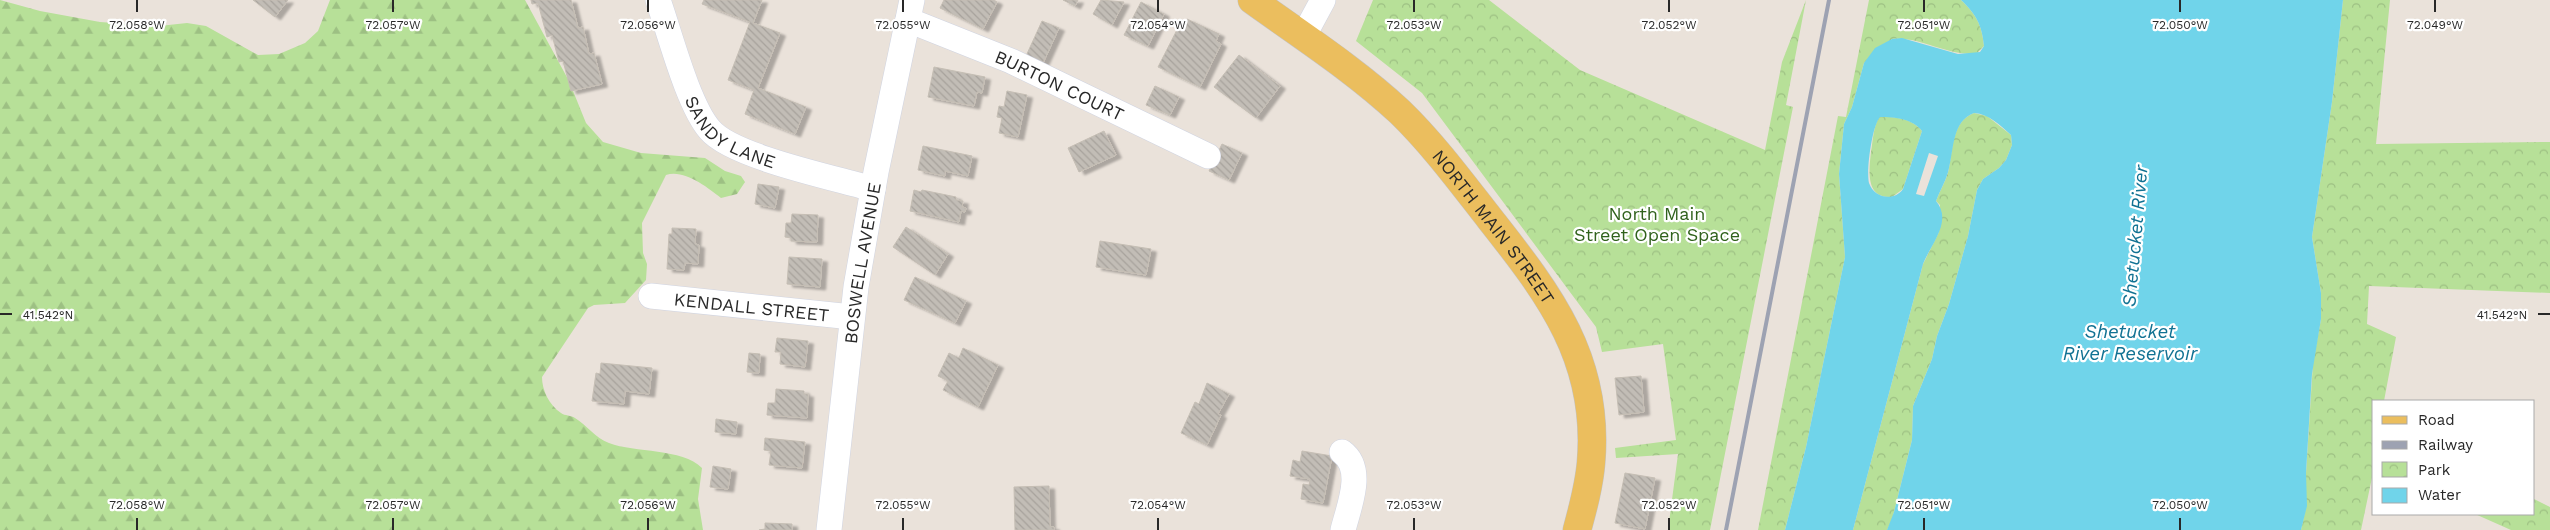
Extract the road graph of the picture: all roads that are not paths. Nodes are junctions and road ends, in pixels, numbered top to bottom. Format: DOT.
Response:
graph roads {
  1 [pos="658,0"];
  2 [pos="1252,0"];
  3 [pos="1323,0"];
  4 [pos="910,10"];
  5 [pos="1304,37"];
  6 [pos="1208,156"];
  7 [pos="873,189"];
  8 [pos="651,296"];
  9 [pos="852,317"];
  10 [pos="1342,452"];
  11 [pos="828,530"];
  12 [pos="1343,530"];
  13 [pos="1577,530"];
  1 -- 7 [label="street, SANDY LANE"];
  2 -- 5 [label="main road, NORTH MAIN STREET"];
  3 -- 5 [label="street"];
  4 -- 6 [label="street, BURTON COURT"];
  4 -- 7 [label="street, BOSWELL AVENUE"];
  5 -- 13 [label="main road, NORTH MAIN STREET"];
  7 -- 9 [label="street, BOSWELL AVENUE"];
  8 -- 9 [label="street, KENDALL STREET"];
  9 -- 11 [label="street, BOSWELL AVENUE"];
  10 -- 12 [label="street"];
}
